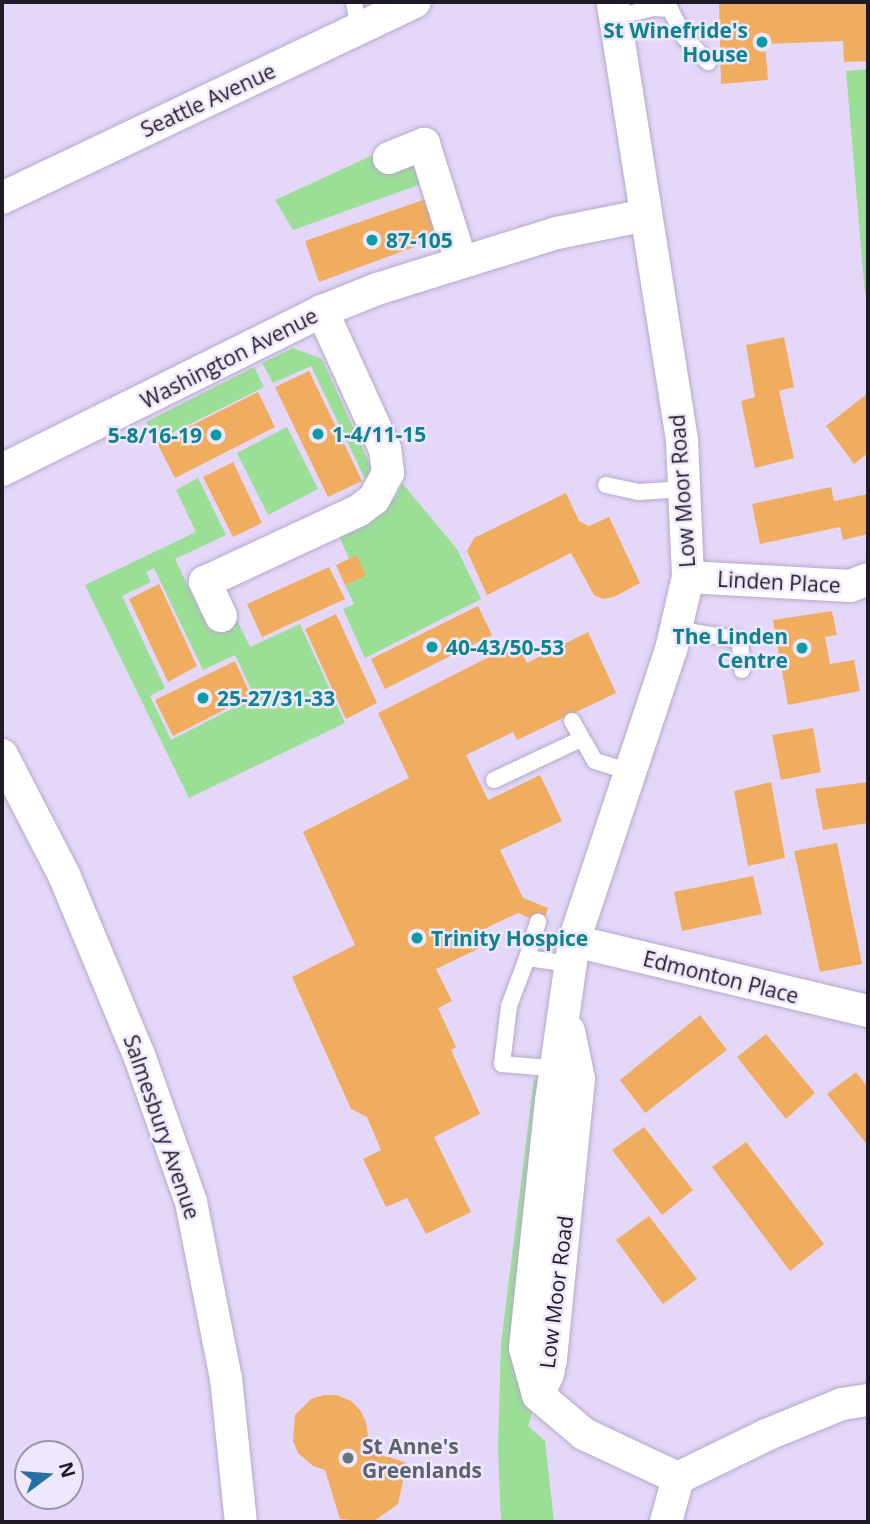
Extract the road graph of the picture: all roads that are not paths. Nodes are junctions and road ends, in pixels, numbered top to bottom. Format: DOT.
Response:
graph roads {
  1 [pos="415,2"];
  2 [pos="673,5"];
  3 [pos="614,9"];
  4 [pos="356,15"];
  5 [pos="708,62"];
  6 [pos="389,158"];
  7 [pos="2,198"];
  8 [pos="646,215"];
  9 [pos="461,261"];
  10 [pos="322,311"];
  11 [pos="2,470"];
  12 [pos="606,485"];
  13 [pos="685,489"];
  14 [pos="688,577"];
  15 [pos="868,579"];
  16 [pos="221,616"];
  17 [pos="675,629"];
  18 [pos="743,670"];
  19 [pos="572,721"];
  20 [pos="582,739"];
  21 [pos="2,755"];
  22 [pos="630,772"];
  23 [pos="494,780"];
  24 [pos="538,922"];
  25 [pos="572,953"];
  26 [pos="527,958"];
  27 [pos="868,1011"];
  28 [pos="567,1069"];
  29 [pos="868,1400"];
  30 [pos="678,1478"];
  31 [pos="241,1522"];
  32 [pos="666,1522"];
  1 -- 4 [label="street, Seattle Avenue"];
  2 -- 3 [label="lane"];
  2 -- 5 [label="lane"];
  3 -- 8 [label="street, Low Moor Road"];
  4 -- 7 [label="street, Seattle Avenue"];
  6 -- 9 [label="street"];
  8 -- 9 [label="street, Washington Avenue"];
  8 -- 13 [label="street, Low Moor Road"];
  9 -- 10 [label="street, Washington Avenue"];
  10 -- 11 [label="street, Washington Avenue"];
  10 -- 16 [label="street"];
  12 -- 13 [label="lane"];
  13 -- 14 [label="street, Low Moor Road"];
  14 -- 15 [label="street, Linden Place"];
  14 -- 17 [label="street, Low Moor Road"];
  17 -- 18 [label="lane"];
  17 -- 22 [label="street, Low Moor Road"];
  19 -- 20 [label="lane"];
  20 -- 22 [label="lane"];
  20 -- 23 [label="lane"];
  21 -- 31 [label="street, Salmesbury Avenue"];
  22 -- 25 [label="street, Low Moor Road"];
  24 -- 26 [label="lane"];
  25 -- 26 [label="lane"];
  25 -- 27 [label="street, Edmonton Place"];
  25 -- 28 [label="street, Low Moor Road"];
  26 -- 28 [label="lane"];
  28 -- 30 [label="street, Low Moor Road"];
  29 -- 30 [label="street"];
  30 -- 32 [label="street"];
}
